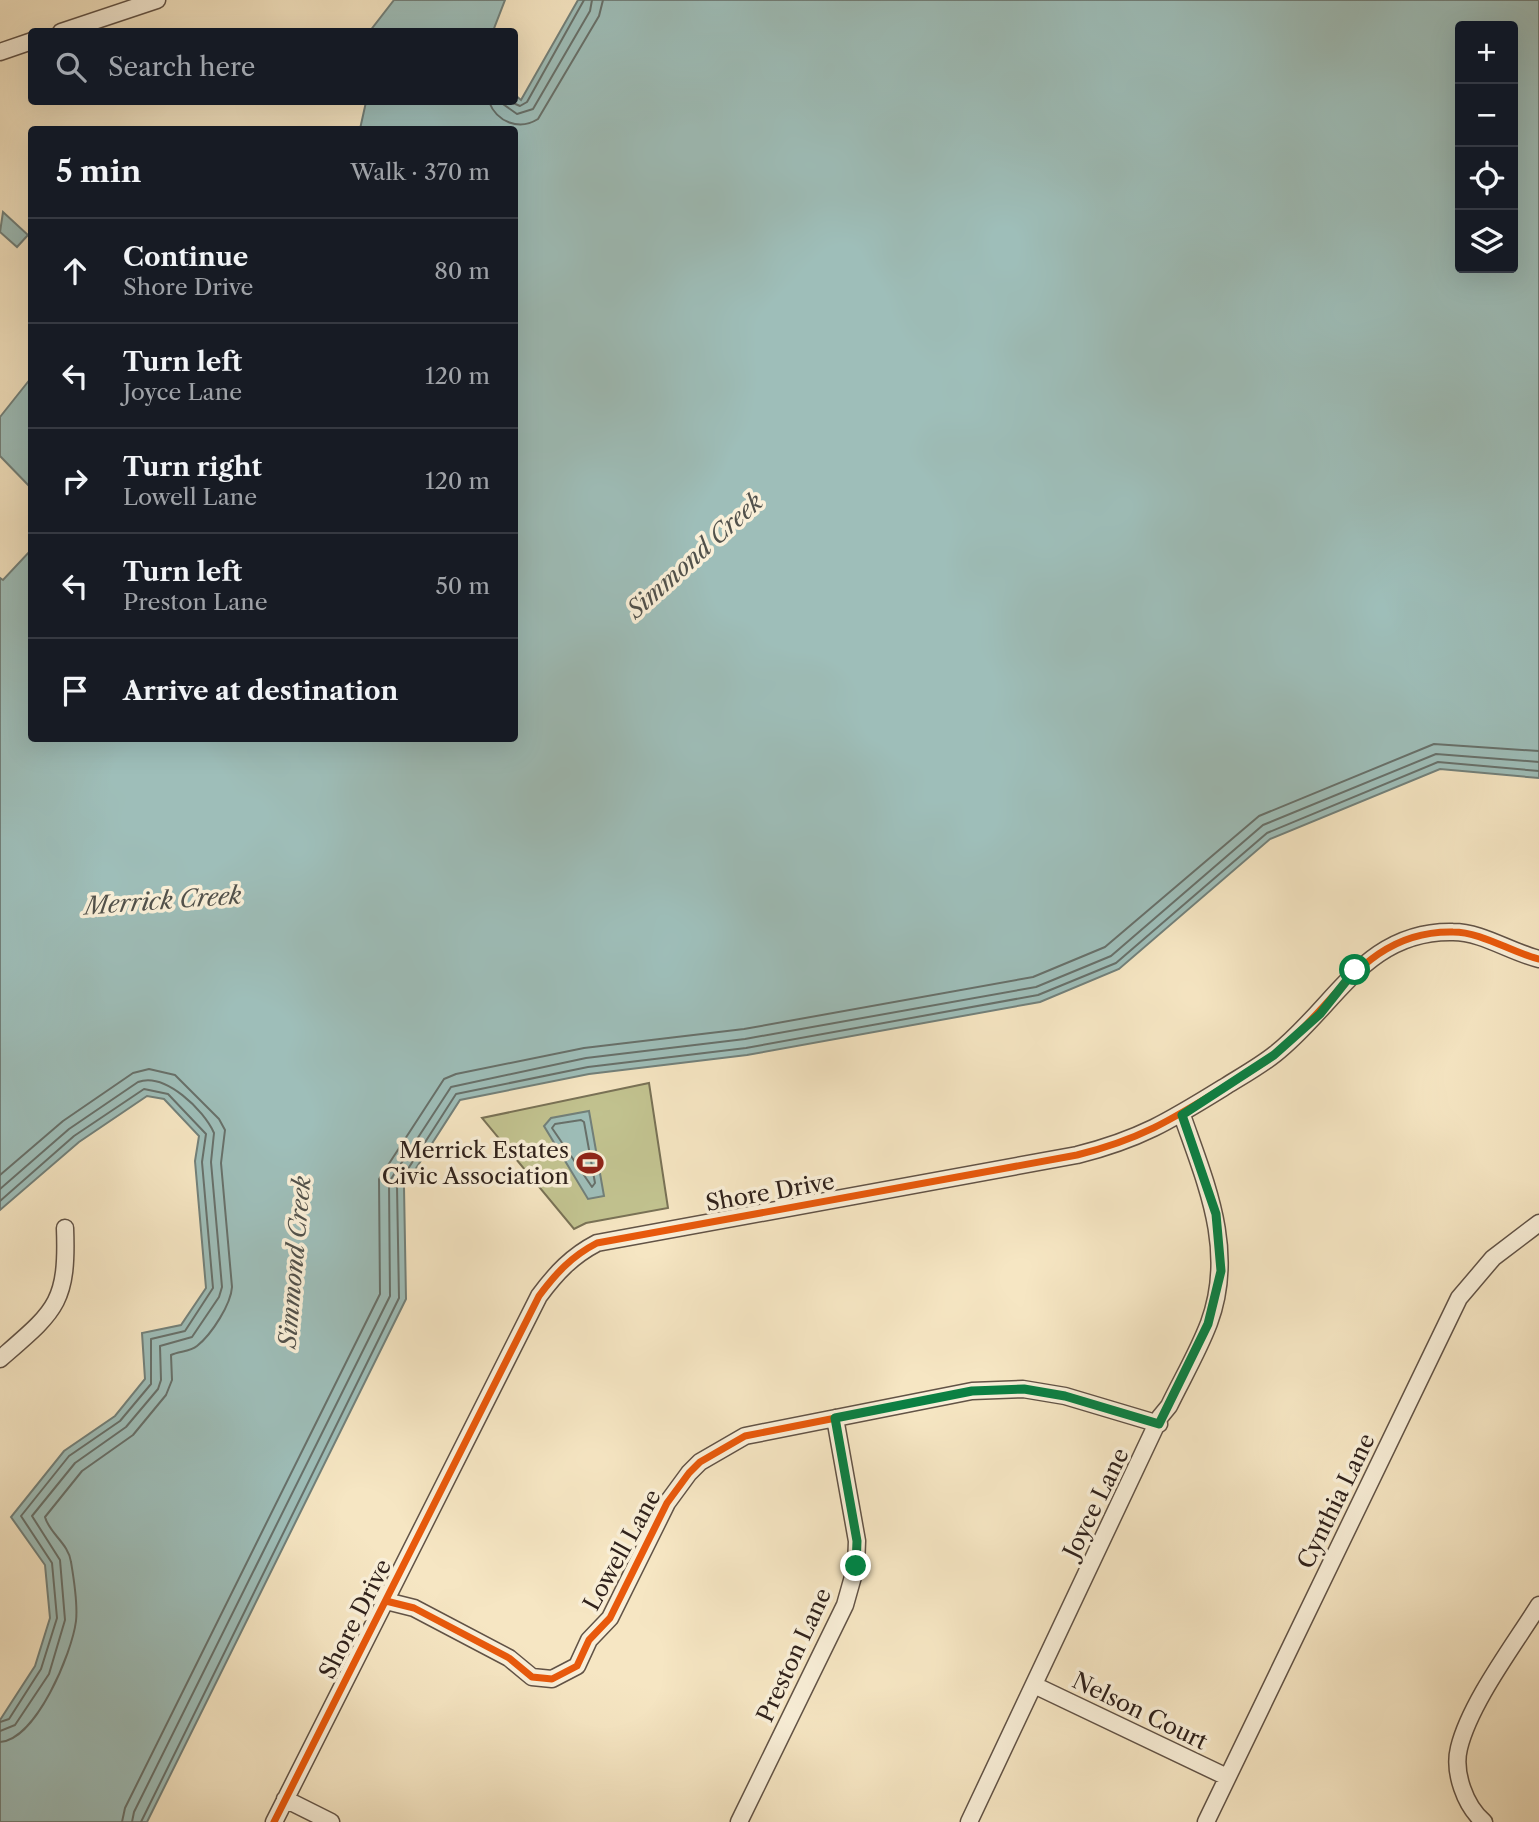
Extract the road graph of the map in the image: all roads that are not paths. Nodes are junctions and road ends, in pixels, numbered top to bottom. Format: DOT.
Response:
graph roads {
  1 [pos="157,0"];
  2 [pos="73,28"];
  3 [pos="28,42"];
  4 [pos="0,52"];
  5 [pos="1539,959"];
  6 [pos="1182,1115"];
  7 [pos="1539,1223"];
  8 [pos="65,1228"];
  9 [pos="0,1359"];
  10 [pos="835,1418"];
  11 [pos="1159,1424"];
  12 [pos="386,1601"];
  13 [pos="1539,1605"];
  14 [pos="1034,1685"];
  15 [pos="1227,1777"];
  16 [pos="285,1799"];
  17 [pos="274,1822"];
  18 [pos="331,1822"];
  19 [pos="739,1822"];
  20 [pos="969,1822"];
  21 [pos="1206,1822"];
  22 [pos="1484,1822"];
  1 -- 2 [label="street"];
  3 -- 4 [label="street"];
  5 -- 6 [label="street, Shore Drive"];
  6 -- 11 [label="street, Joyce Lane"];
  6 -- 12 [label="street, Shore Drive"];
  7 -- 15 [label="street, Cynthia Lane"];
  8 -- 9 [label="street"];
  10 -- 11 [label="street, Lowell Lane"];
  10 -- 12 [label="street, Lowell Lane"];
  10 -- 19 [label="street, Preston Lane"];
  11 -- 14 [label="street, Joyce Lane"];
  12 -- 16 [label="street, Shore Drive"];
  13 -- 22 [label="street"];
  14 -- 15 [label="street, Nelson Court"];
  14 -- 20 [label="street, Joyce Lane"];
  15 -- 21 [label="street, Cynthia Lane"];
  16 -- 17 [label="street, Shore Drive"];
  16 -- 18 [label="street"];
}
